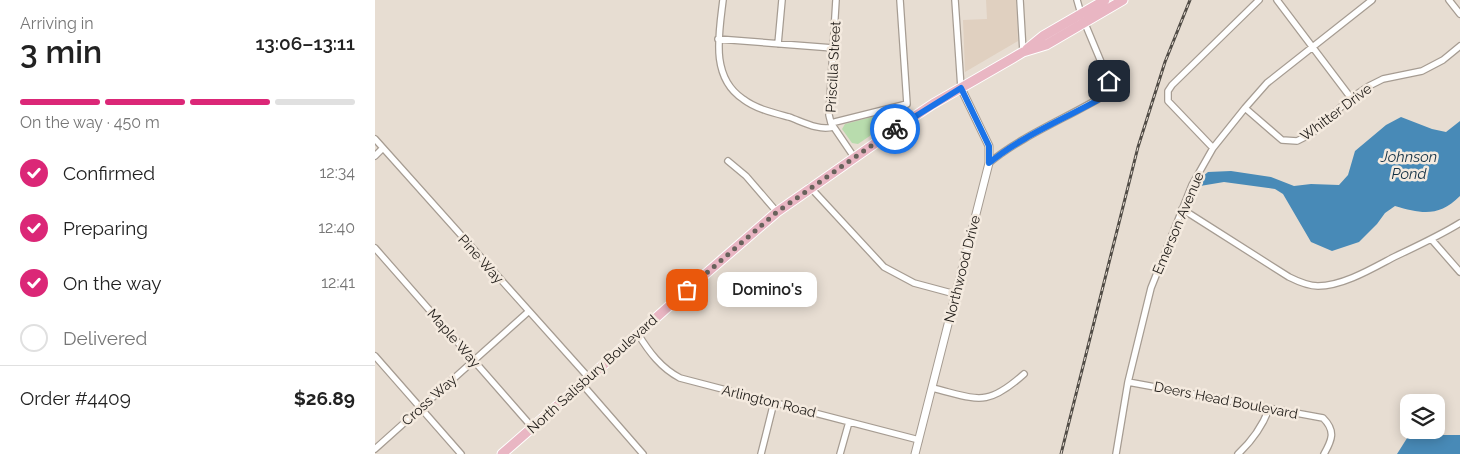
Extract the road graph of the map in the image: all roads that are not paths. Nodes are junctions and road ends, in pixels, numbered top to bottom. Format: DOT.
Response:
graph roads {
  1 [pos="723,0"];
  2 [pos="782,0"];
  3 [pos="836,0"];
  4 [pos="900,0"];
  5 [pos="955,0"];
  6 [pos="1020,0"];
  7 [pos="1077,0"];
  8 [pos="1105,0"];
  9 [pos="1123,0"];
  10 [pos="1259,0"];
  11 [pos="1277,0"];
  12 [pos="1372,0"];
  13 [pos="1449,0"];
  14 [pos="1460,14"];
  15 [pos="1083,18"];
  16 [pos="718,39"];
  17 [pos="779,44"];
  18 [pos="1460,46"];
  19 [pos="1311,47"];
  20 [pos="833,48"];
  21 [pos="1023,52"];
  22 [pos="961,88"];
  23 [pos="1351,98"];
  24 [pos="1245,108"];
  25 [pos="832,125"];
  26 [pos="375,138"];
  27 [pos="383,148"];
  28 [pos="1213,148"];
  29 [pos="375,156"];
  30 [pos="854,157"];
  31 [pos="727,162"];
  32 [pos="989,163"];
  33 [pos="811,187"];
  34 [pos="1182,209"];
  35 [pos="777,212"];
  36 [pos="1460,223"];
  37 [pos="1432,240"];
  38 [pos="375,248"];
  39 [pos="1460,272"];
  40 [pos="955,294"];
  41 [pos="529,312"];
  42 [pos="638,334"];
  43 [pos="375,356"];
  44 [pos="473,360"];
  45 [pos="1024,374"];
  46 [pos="586,381"];
  47 [pos="1129,382"];
  48 [pos="932,388"];
  49 [pos="774,402"];
  50 [pos="421,408"];
  51 [pos="1269,409"];
  52 [pos="849,422"];
  53 [pos="532,427"];
  54 [pos="919,440"];
  55 [pos="375,449"];
  56 [pos="461,454"];
  57 [pos="502,454"];
  58 [pos="643,454"];
  59 [pos="761,454"];
  60 [pos="840,454"];
  61 [pos="915,454"];
  62 [pos="1116,454"];
  63 [pos="1238,454"];
  64 [pos="1323,454"];
  1 -- 16 [label="street"];
  2 -- 17 [label="street"];
  3 -- 20 [label="street, Priscilla Street"];
  4 -- 25 [label="street"];
  5 -- 22 [label="street"];
  6 -- 21 [label="street"];
  7 -- 15 [label="street"];
  8 -- 15 [label="main road, North Salisbury Boulevard"];
  9 -- 15 [label="main road, North Salisbury Boulevard"];
  10 -- 28 [label="street"];
  11 -- 19 [label="street"];
  12 -- 19 [label="street, Emerson Avenue"];
  13 -- 14 [label="street"];
  15 -- 21 [label="main road, North Salisbury Boulevard"];
  15 -- 32 [label="street"];
  16 -- 17 [label="street"];
  16 -- 25 [label="street"];
  17 -- 20 [label="street"];
  18 -- 23 [label="street, Whitter Drive"];
  19 -- 23 [label="street"];
  19 -- 24 [label="street, Emerson Avenue"];
  20 -- 25 [label="street, Priscilla Street"];
  21 -- 22 [label="main road, North Salisbury Boulevard"];
  22 -- 30 [label="main road, North Salisbury Boulevard"];
  22 -- 32 [label="street, Northwood Drive"];
  23 -- 24 [label="street, Whitter Drive"];
  24 -- 28 [label="street, Emerson Avenue"];
  25 -- 30 [label="street, Priscilla Street"];
  26 -- 27 [label="street, Pine Way"];
  27 -- 29 [label="street"];
  27 -- 41 [label="street, Pine Way"];
  28 -- 34 [label="street, Emerson Avenue"];
  30 -- 33 [label="main road, North Salisbury Boulevard"];
  31 -- 35 [label="street"];
  32 -- 40 [label="street, Northwood Drive"];
  33 -- 35 [label="main road, North Salisbury Boulevard"];
  33 -- 40 [label="street"];
  34 -- 37 [label="street"];
  34 -- 47 [label="street, Emerson Avenue"];
  35 -- 42 [label="main road, North Salisbury Boulevard"];
  36 -- 37 [label="street"];
  37 -- 39 [label="street"];
  38 -- 44 [label="street, Maple Way"];
  40 -- 48 [label="street, Northwood Drive"];
  41 -- 44 [label="street, Cross Way"];
  41 -- 46 [label="street, Pine Way"];
  42 -- 46 [label="main road, North Salisbury Boulevard"];
  42 -- 49 [label="street, Arlington Road"];
  43 -- 50 [label="street"];
  44 -- 50 [label="street, Cross Way"];
  44 -- 53 [label="street, Maple Way"];
  45 -- 48 [label="street"];
  46 -- 53 [label="main road, North Salisbury Boulevard"];
  46 -- 58 [label="street, Pine Way"];
  47 -- 51 [label="street, Deers Head Boulevard"];
  47 -- 62 [label="street, Emerson Avenue"];
  48 -- 54 [label="street, Northwood Drive"];
  49 -- 52 [label="street, Arlington Road"];
  49 -- 59 [label="street"];
  50 -- 55 [label="street, Cross Way"];
  50 -- 56 [label="street"];
  51 -- 63 [label="street"];
  51 -- 64 [label="street, Deers Head Boulevard"];
  52 -- 54 [label="street, Arlington Road"];
  52 -- 60 [label="street"];
  53 -- 57 [label="main road, North Salisbury Boulevard"];
  54 -- 61 [label="street, Northwood Drive"];
}
